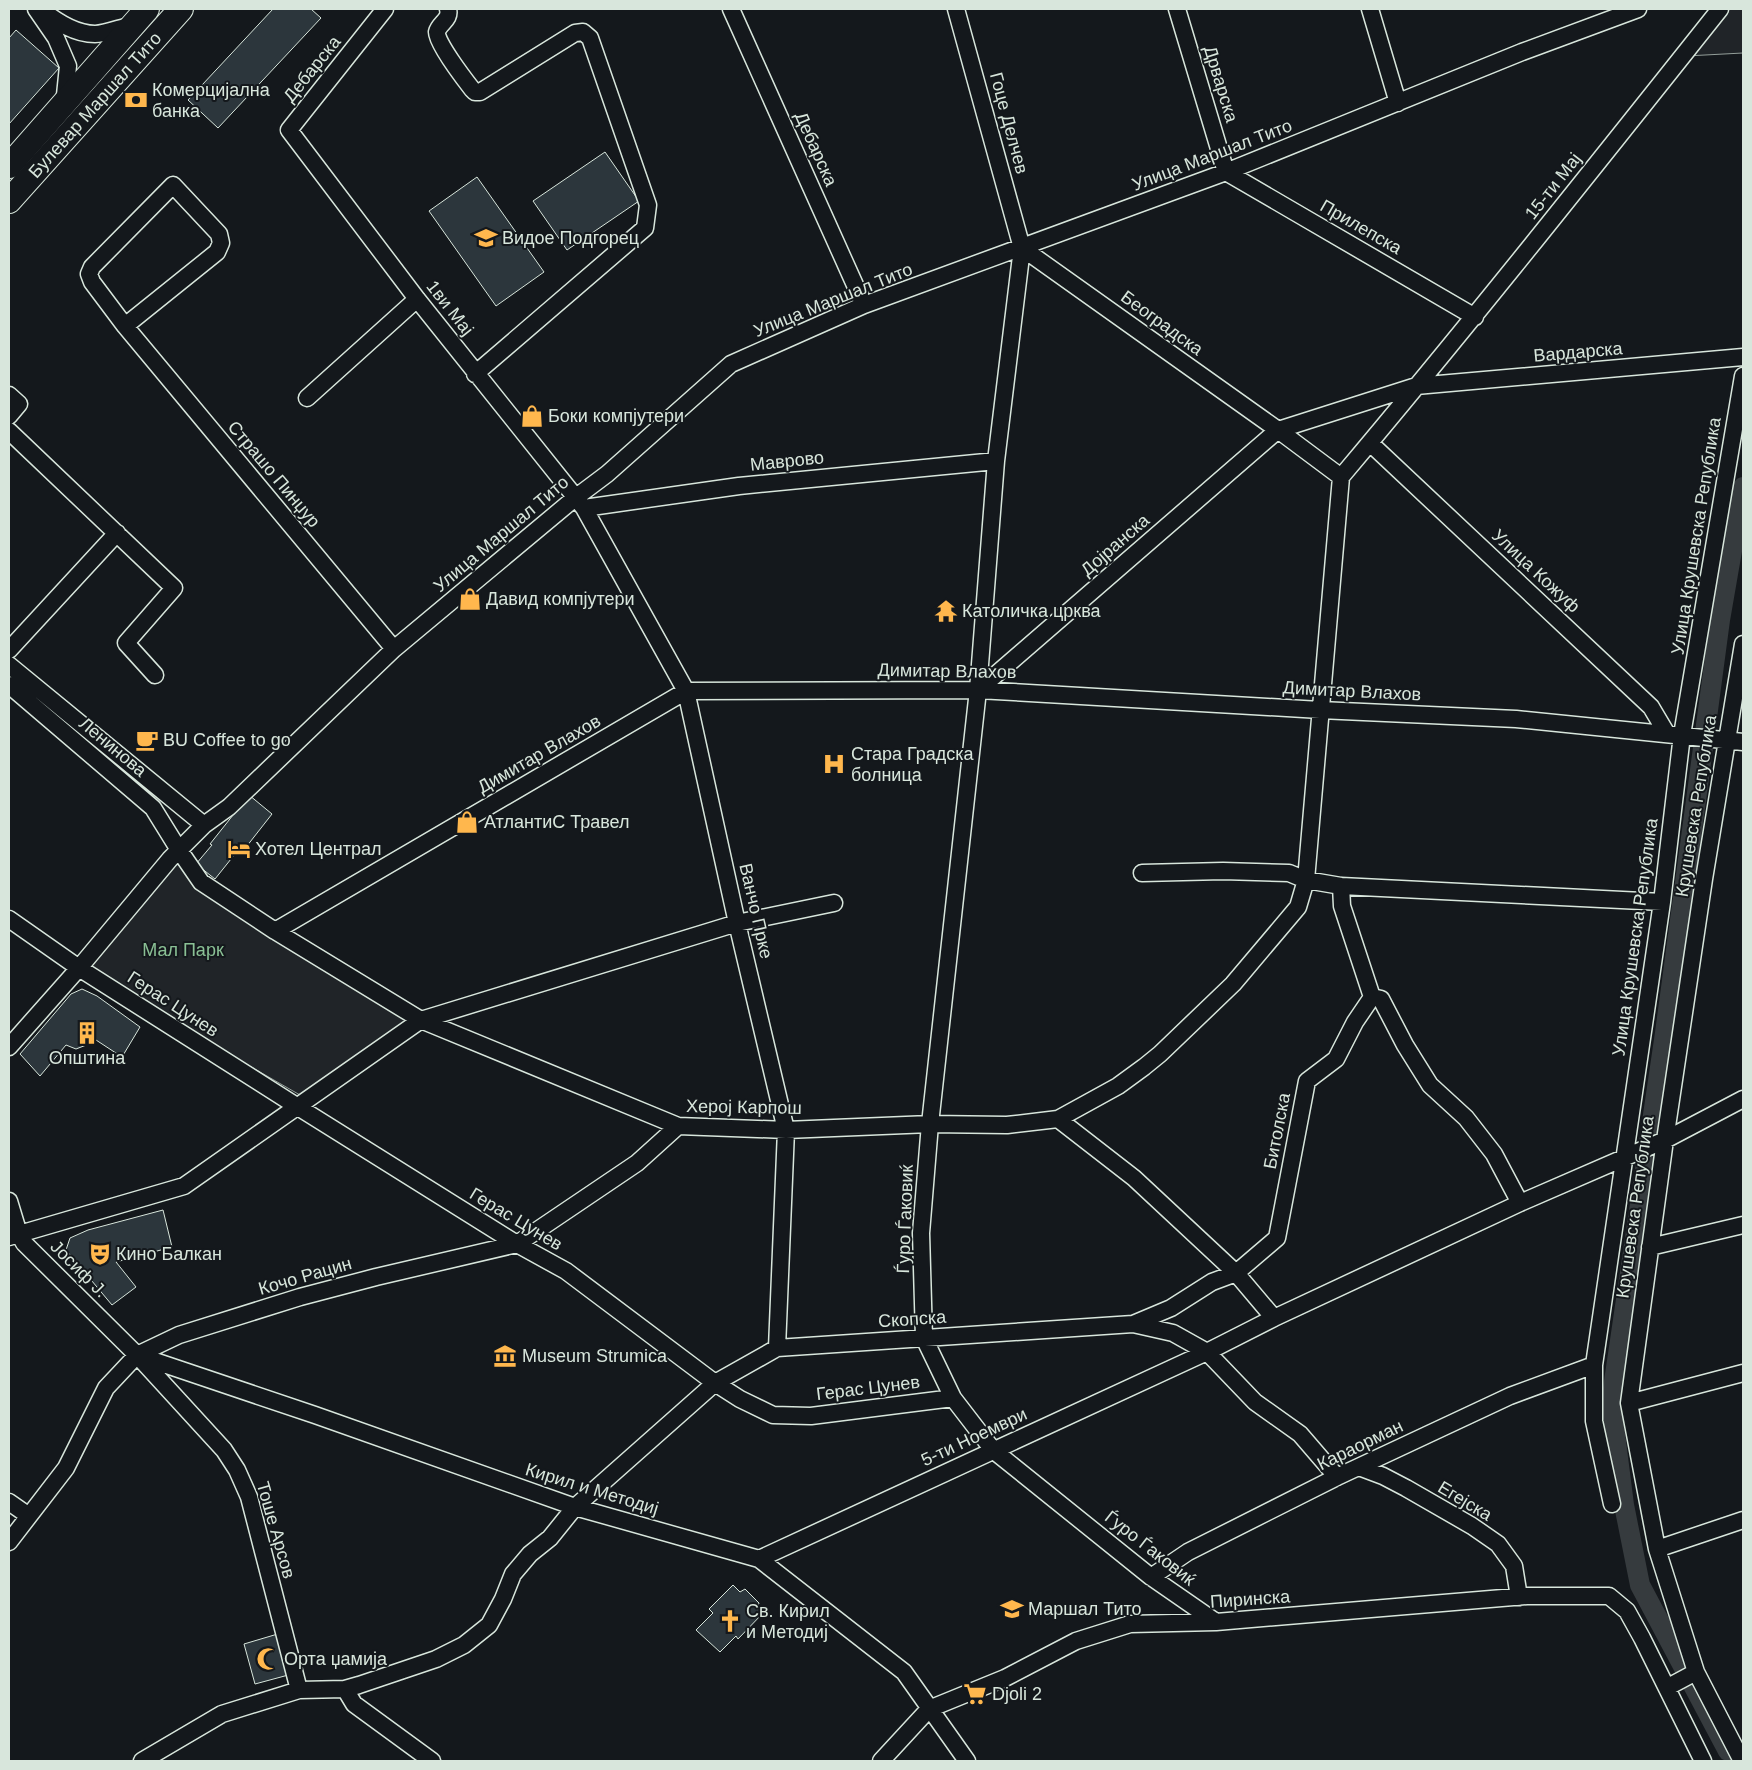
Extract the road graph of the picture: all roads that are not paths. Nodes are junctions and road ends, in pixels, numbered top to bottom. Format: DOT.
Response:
graph roads {
  1 [pos="38,9"];
  2 [pos="181,9"];
  3 [pos="385,9"];
  4 [pos="448,9"];
  5 [pos="731,9"];
  6 [pos="956,9"];
  7 [pos="1177,9"];
  8 [pos="1370,9"];
  9 [pos="1638,9"];
  10 [pos="1720,9"];
  11 [pos="140,17"];
  12 [pos="1398,103"];
  13 [pos="64,105"];
  14 [pos="289,130"];
  15 [pos="9,166"];
  16 [pos="1226,172"];
  17 [pos="9,201"];
  18 [pos="1022,248"];
  19 [pos="417,299"];
  20 [pos="864,305"];
  21 [pos="1475,317"];
  22 [pos="125,326"];
  23 [pos="1743,357"];
  24 [pos="475,374"];
  25 [pos="1743,376"];
  26 [pos="1416,386"];
  27 [pos="9,395"];
  28 [pos="307,398"];
  29 [pos="9,416"];
  30 [pos="1278,430"];
  31 [pos="9,431"];
  32 [pos="1370,443"];
  33 [pos="996,461"];
  34 [pos="1341,478"];
  35 [pos="579,503"];
  36 [pos="117,533"];
  37 [pos="1743,644"];
  38 [pos="394,649"];
  39 [pos="9,650"];
  40 [pos="9,665"];
  41 [pos="155,675"];
  42 [pos="9,684"];
  43 [pos="686,690"];
  44 [pos="978,690"];
  45 [pos="1320,710"];
  46 [pos="1675,734"];
  47 [pos="1735,741"];
  48 [pos="204,825"];
  49 [pos="179,850"];
  50 [pos="1142,873"];
  51 [pos="1306,880"];
  52 [pos="1341,886"];
  53 [pos="1662,902"];
  54 [pos="834,903"];
  55 [pos="9,919"];
  56 [pos="738,923"];
  57 [pos="275,931"];
  58 [pos="79,968"];
  59 [pos="1372,997"];
  60 [pos="421,1020"];
  61 [pos="9,1047"];
  62 [pos="1743,1099"];
  63 [pos="298,1107"];
  64 [pos="1058,1119"];
  65 [pos="930,1124"];
  66 [pos="678,1126"];
  67 [pos="786,1130"];
  68 [pos="1664,1140"];
  69 [pos="1624,1157"];
  70 [pos="9,1201"];
  71 [pos="1520,1203"];
  72 [pos="1743,1224"];
  73 [pos="14,1236"];
  74 [pos="517,1244"];
  75 [pos="1650,1247"];
  76 [pos="1236,1273"];
  77 [pos="1274,1318"];
  78 [pos="1134,1324"];
  79 [pos="924,1338"];
  80 [pos="777,1348"];
  81 [pos="1207,1352"];
  82 [pos="137,1355"];
  83 [pos="1594,1365"];
  84 [pos="1743,1373"];
  85 [pos="715,1383"];
  86 [pos="953,1398"];
  87 [pos="1629,1403"];
  88 [pos="993,1450"];
  89 [pos="1359,1467"];
  90 [pos="1337,1477"];
  91 [pos="9,1502"];
  92 [pos="1612,1504"];
  93 [pos="575,1507"];
  94 [pos="29,1516"];
  95 [pos="1743,1520"];
  96 [pos="9,1542"];
  97 [pos="1657,1549"];
  98 [pos="759,1559"];
  99 [pos="1151,1577"];
  100 [pos="1519,1597"];
  101 [pos="1216,1622"];
  102 [pos="1696,1672"];
  103 [pos="1668,1687"];
  104 [pos="345,1689"];
  105 [pos="299,1690"];
  106 [pos="929,1709"];
  107 [pos="142,1761"];
  108 [pos="432,1761"];
  109 [pos="881,1761"];
  110 [pos="967,1761"];
  111 [pos="1703,1761"];
  112 [pos="1742,1761"];
  1 -- 11 [label="street"];
  1 -- 13 [label="street"];
  2 -- 17 [label="main road, Булевар Маршал Тито"];
  3 -- 14 [label="street, Дебарска"];
  4 -- 24 [label="street"];
  5 -- 20 [label="street, Дебарска"];
  6 -- 18 [label="street, Гоце Делчев"];
  7 -- 16 [label="street, Дрварска"];
  8 -- 12 [label="street"];
  9 -- 12 [label="street, Улица Маршал Тито"];
  10 -- 21 [label="street, 15-ти Мај"];
  11 -- 13 [label="main road, Булевар Маршал Тито"];
  12 -- 16 [label="street, Улица Маршал Тито"];
  13 -- 15 [label="main road, Булевар Маршал Тито"];
  14 -- 19 [label="street, 1ви Мај"];
  16 -- 18 [label="street, Улица Маршал Тито"];
  16 -- 21 [label="street, Прилепска"];
  18 -- 20 [label="street, Улица Маршал Тито"];
  18 -- 30 [label="street, Београдска"];
  18 -- 33 [label="street, Ѓуро Ѓаковиќ"];
  19 -- 24 [label="street, 1ви Мај"];
  19 -- 28 [label="street"];
  20 -- 35 [label="street, Улица Маршал Тито"];
  21 -- 26 [label="street, 15-ти Мај"];
  22 -- 22 [label="street, Страшо Пинџур"];
  22 -- 38 [label="street, Страшо Пинџур"];
  23 -- 26 [label="street, Вардарска"];
  24 -- 35 [label="street, 1ви Мај"];
  25 -- 46 [label="street, Улица Крушевска Република"];
  26 -- 30 [label="street, Вардарска"];
  26 -- 32 [label="street, 15-ти Мај"];
  27 -- 29 [label="street"];
  30 -- 34 [label="street, Београдска"];
  30 -- 44 [label="street, Дојранска"];
  31 -- 36 [label="street"];
  32 -- 34 [label="street, 15-ти Мај"];
  32 -- 46 [label="street, Улица Кожуф"];
  33 -- 35 [label="street, Маврово"];
  33 -- 44 [label="street, Ѓуро Ѓаковиќ"];
  34 -- 45 [label="street"];
  35 -- 38 [label="street, Улица Маршал Тито"];
  35 -- 43 [label="street, Ванчо Прке"];
  36 -- 39 [label="street"];
  36 -- 41 [label="street"];
  37 -- 47 [label="street, Крушевска Република"];
  38 -- 48 [label="street, Улица Маршал Тито"];
  40 -- 48 [label="street"];
  42 -- 49 [label="street, Ленинова"];
  43 -- 44 [label="street, Димитар Влахов"];
  43 -- 56 [label="street, Ванчо Прке"];
  43 -- 57 [label="street, Димитар Влахов"];
  44 -- 45 [label="street, Димитар Влахов"];
  44 -- 65 [label="street, Ѓуро Ѓаковиќ"];
  45 -- 46 [label="street, Димитар Влахов"];
  45 -- 51 [label="street"];
  46 -- 47 [label="street, Димитар Влахов"];
  46 -- 53 [label="street, Улица Крушевска Република"];
  47 -- 68 [label="street, Крушевска Република"];
  48 -- 49 [label="street, Улица Маршал Тито"];
  49 -- 57 [label="street, Ленинова"];
  49 -- 58 [label="street, Улица Маршал Тито"];
  50 -- 51 [label="street"];
  51 -- 52 [label="street"];
  51 -- 64 [label="street"];
  52 -- 53 [label="street"];
  52 -- 59 [label="street"];
  53 -- 69 [label="street, Улица Крушевска Република"];
  54 -- 56 [label="street"];
  55 -- 58 [label="street, Герас Цунев"];
  56 -- 60 [label="street"];
  56 -- 67 [label="street, Ванчо Прке"];
  57 -- 60 [label="street, Херој Карпош"];
  58 -- 61 [label="street, Улица Маршал Тито"];
  58 -- 63 [label="street, Герас Цунев"];
  59 -- 71 [label="street"];
  59 -- 76 [label="street, Битолска"];
  60 -- 63 [label="street"];
  60 -- 66 [label="street, Херој Карпош"];
  62 -- 68 [label="street"];
  63 -- 73 [label="street"];
  63 -- 74 [label="street, Герас Цунев"];
  64 -- 65 [label="street, Херој Карпош"];
  64 -- 76 [label="street"];
  65 -- 67 [label="street, Херој Карпош"];
  65 -- 79 [label="street, Ѓуро Ѓаковиќ"];
  66 -- 67 [label="street, Херој Карпош"];
  66 -- 74 [label="street, Кочо Рацин"];
  67 -- 80 [label="street, Ванчо Прке"];
  68 -- 69 [label="street"];
  68 -- 75 [label="street, Крушевска Република"];
  69 -- 71 [label="street"];
  69 -- 83 [label="street, Улица Крушевска Република"];
  70 -- 73 [label="street, Јосиф Ј."];
  71 -- 77 [label="street"];
  72 -- 75 [label="street"];
  73 -- 82 [label="street, Јосиф Ј."];
  74 -- 82 [label="street, Кочо Рацин"];
  74 -- 85 [label="street, Герас Цунев"];
  75 -- 87 [label="street, Крушевска Република"];
  76 -- 77 [label="street"];
  76 -- 78 [label="street, Скопска"];
  77 -- 81 [label="street"];
  78 -- 79 [label="street, Скопска"];
  78 -- 81 [label="street"];
  79 -- 80 [label="street, Скопска"];
  79 -- 86 [label="street, Ѓуро Ѓаковиќ"];
  80 -- 85 [label="street, Скопска"];
  81 -- 88 [label="street, 5-ти Ноември"];
  81 -- 90 [label="street"];
  82 -- 93 [label="street, Кирил и Методиј"];
  82 -- 94 [label="street, Кочо Рацин"];
  82 -- 105 [label="street, Тоше Арсов"];
  83 -- 89 [label="street, Караорман"];
  83 -- 92 [label="street, Улица Крушевска Република"];
  84 -- 87 [label="street"];
  85 -- 86 [label="street, Герас Цунев"];
  85 -- 93 [label="street, Скопска"];
  86 -- 88 [label="street, Ѓуро Ѓаковиќ"];
  87 -- 97 [label="street, Крушевска Република"];
  88 -- 98 [label="street, 5-ти Ноември"];
  88 -- 99 [label="street, Ѓуро Ѓаковиќ"];
  89 -- 90 [label="street, Караорман"];
  89 -- 100 [label="street, Егејска"];
  90 -- 99 [label="street, Караорман"];
  91 -- 94 [label="street"];
  93 -- 98 [label="street, Кирил и Методиј"];
  93 -- 104 [label="street, Скопска"];
  94 -- 96 [label="street, Кочо Рацин"];
  95 -- 97 [label="street"];
  97 -- 102 [label="street, Крушевска Република"];
  98 -- 106 [label="street, Кирил и Методиј"];
  99 -- 101 [label="street, Ѓуро Ѓаковиќ"];
  100 -- 101 [label="street, Пиринска"];
  100 -- 103 [label="street, Пиринска"];
  101 -- 106 [label="street, Пиринска"];
  102 -- 103 [label="street"];
  102 -- 112 [label="street, Крушевска Република"];
  103 -- 111 [label="street"];
  104 -- 105 [label="street, Скопска"];
  104 -- 108 [label="street"];
  105 -- 107 [label="street, Скопска"];
  106 -- 109 [label="street, Пиринска"];
  106 -- 110 [label="street, Кирил и Методиј"];
}
